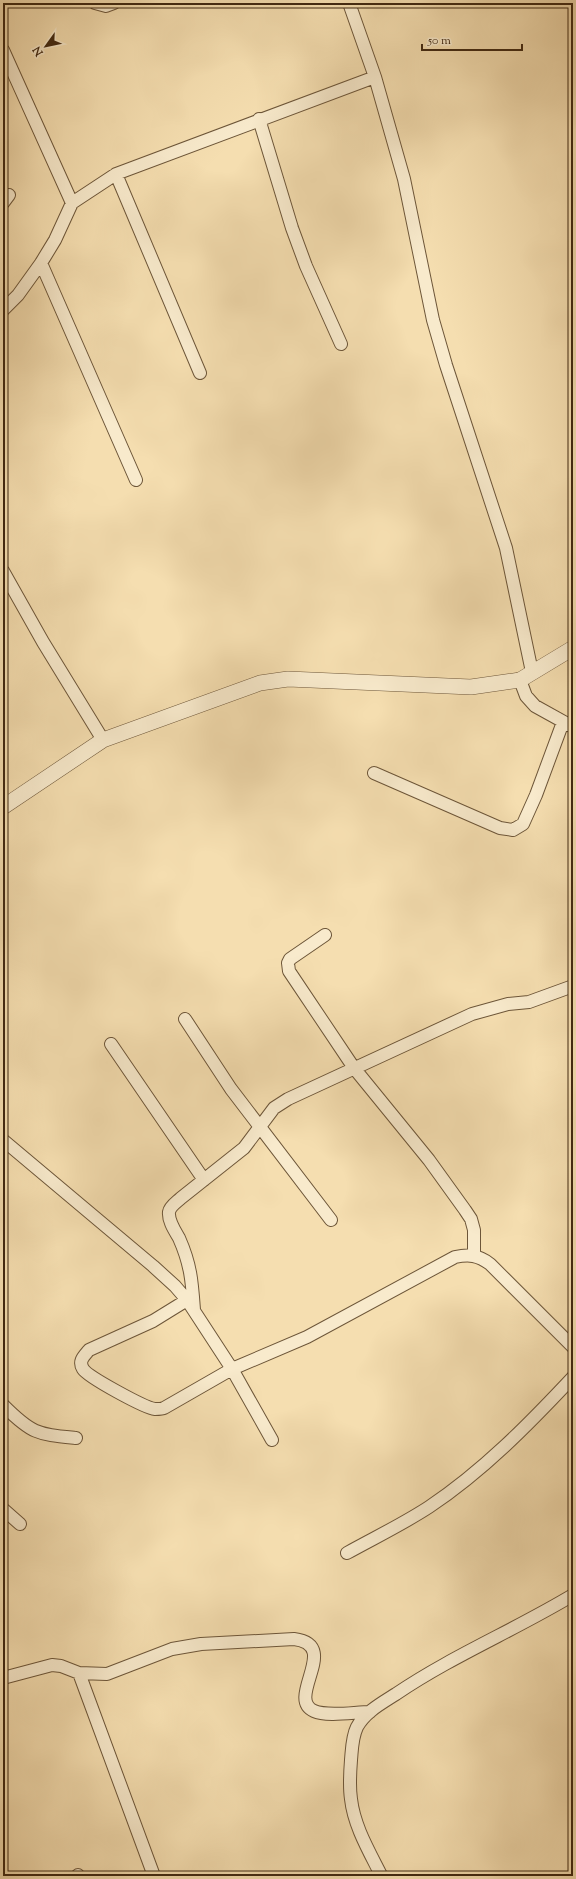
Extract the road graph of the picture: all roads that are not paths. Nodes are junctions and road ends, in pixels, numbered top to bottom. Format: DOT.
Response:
graph roads {
  1 [pos="95,3"];
  2 [pos="114,3"];
  3 [pos="349,3"];
  4 [pos="3,52"];
  5 [pos="375,77"];
  6 [pos="259,119"];
  7 [pos="116,174"];
  8 [pos="72,203"];
  9 [pos="41,264"];
  10 [pos="3,310"];
  11 [pos="341,344"];
  12 [pos="200,373"];
  13 [pos="136,480"];
  14 [pos="3,571"];
  15 [pos="573,648"];
  16 [pos="526,676"];
  17 [pos="568,724"];
  18 [pos="103,740"];
  19 [pos="374,773"];
  20 [pos="3,807"];
  21 [pos="325,935"];
  22 [pos="573,986"];
  23 [pos="185,1019"];
  24 [pos="111,1044"];
  25 [pos="354,1068"];
  26 [pos="260,1128"];
  27 [pos="3,1140"];
  28 [pos="204,1180"];
  29 [pos="331,1220"];
  30 [pos="474,1256"];
  31 [pos="186,1300"];
  32 [pos="194,1310"];
  33 [pos="573,1346"];
  34 [pos="232,1369"];
  35 [pos="573,1377"];
  36 [pos="3,1405"];
  37 [pos="76,1438"];
  38 [pos="272,1440"];
  39 [pos="3,1509"];
  40 [pos="20,1524"];
  41 [pos="347,1553"];
  42 [pos="573,1595"];
  43 [pos="79,1673"];
  44 [pos="3,1678"];
  45 [pos="370,1712"];
  46 [pos="381,1875"];
  47 [pos="154,1876"];
  1 -- 2 [label="street"];
  3 -- 5 [label="street"];
  4 -- 8 [label="street"];
  5 -- 6 [label="street"];
  5 -- 16 [label="street"];
  6 -- 7 [label="street"];
  6 -- 11 [label="street"];
  7 -- 8 [label="street"];
  7 -- 12 [label="street"];
  8 -- 9 [label="street"];
  9 -- 10 [label="street"];
  9 -- 13 [label="street"];
  14 -- 18 [label="street"];
  15 -- 16 [label="street"];
  16 -- 17 [label="street"];
  16 -- 18 [label="street"];
  17 -- 19 [label="street"];
  18 -- 20 [label="street"];
  21 -- 25 [label="street"];
  22 -- 25 [label="street"];
  23 -- 26 [label="street"];
  24 -- 28 [label="street"];
  25 -- 26 [label="street"];
  25 -- 30 [label="street"];
  26 -- 28 [label="street"];
  26 -- 29 [label="street"];
  27 -- 31 [label="street"];
  28 -- 32 [label="street"];
  30 -- 33 [label="street"];
  30 -- 34 [label="street"];
  31 -- 32 [label="street"];
  31 -- 34 [label="street"];
  32 -- 34 [label="street"];
  34 -- 38 [label="street"];
  35 -- 41 [label="street"];
  36 -- 37 [label="street"];
  39 -- 40 [label="street"];
  42 -- 45 [label="street"];
  43 -- 44 [label="street"];
  43 -- 45 [label="street"];
  43 -- 47 [label="street"];
  45 -- 46 [label="street"];
}
